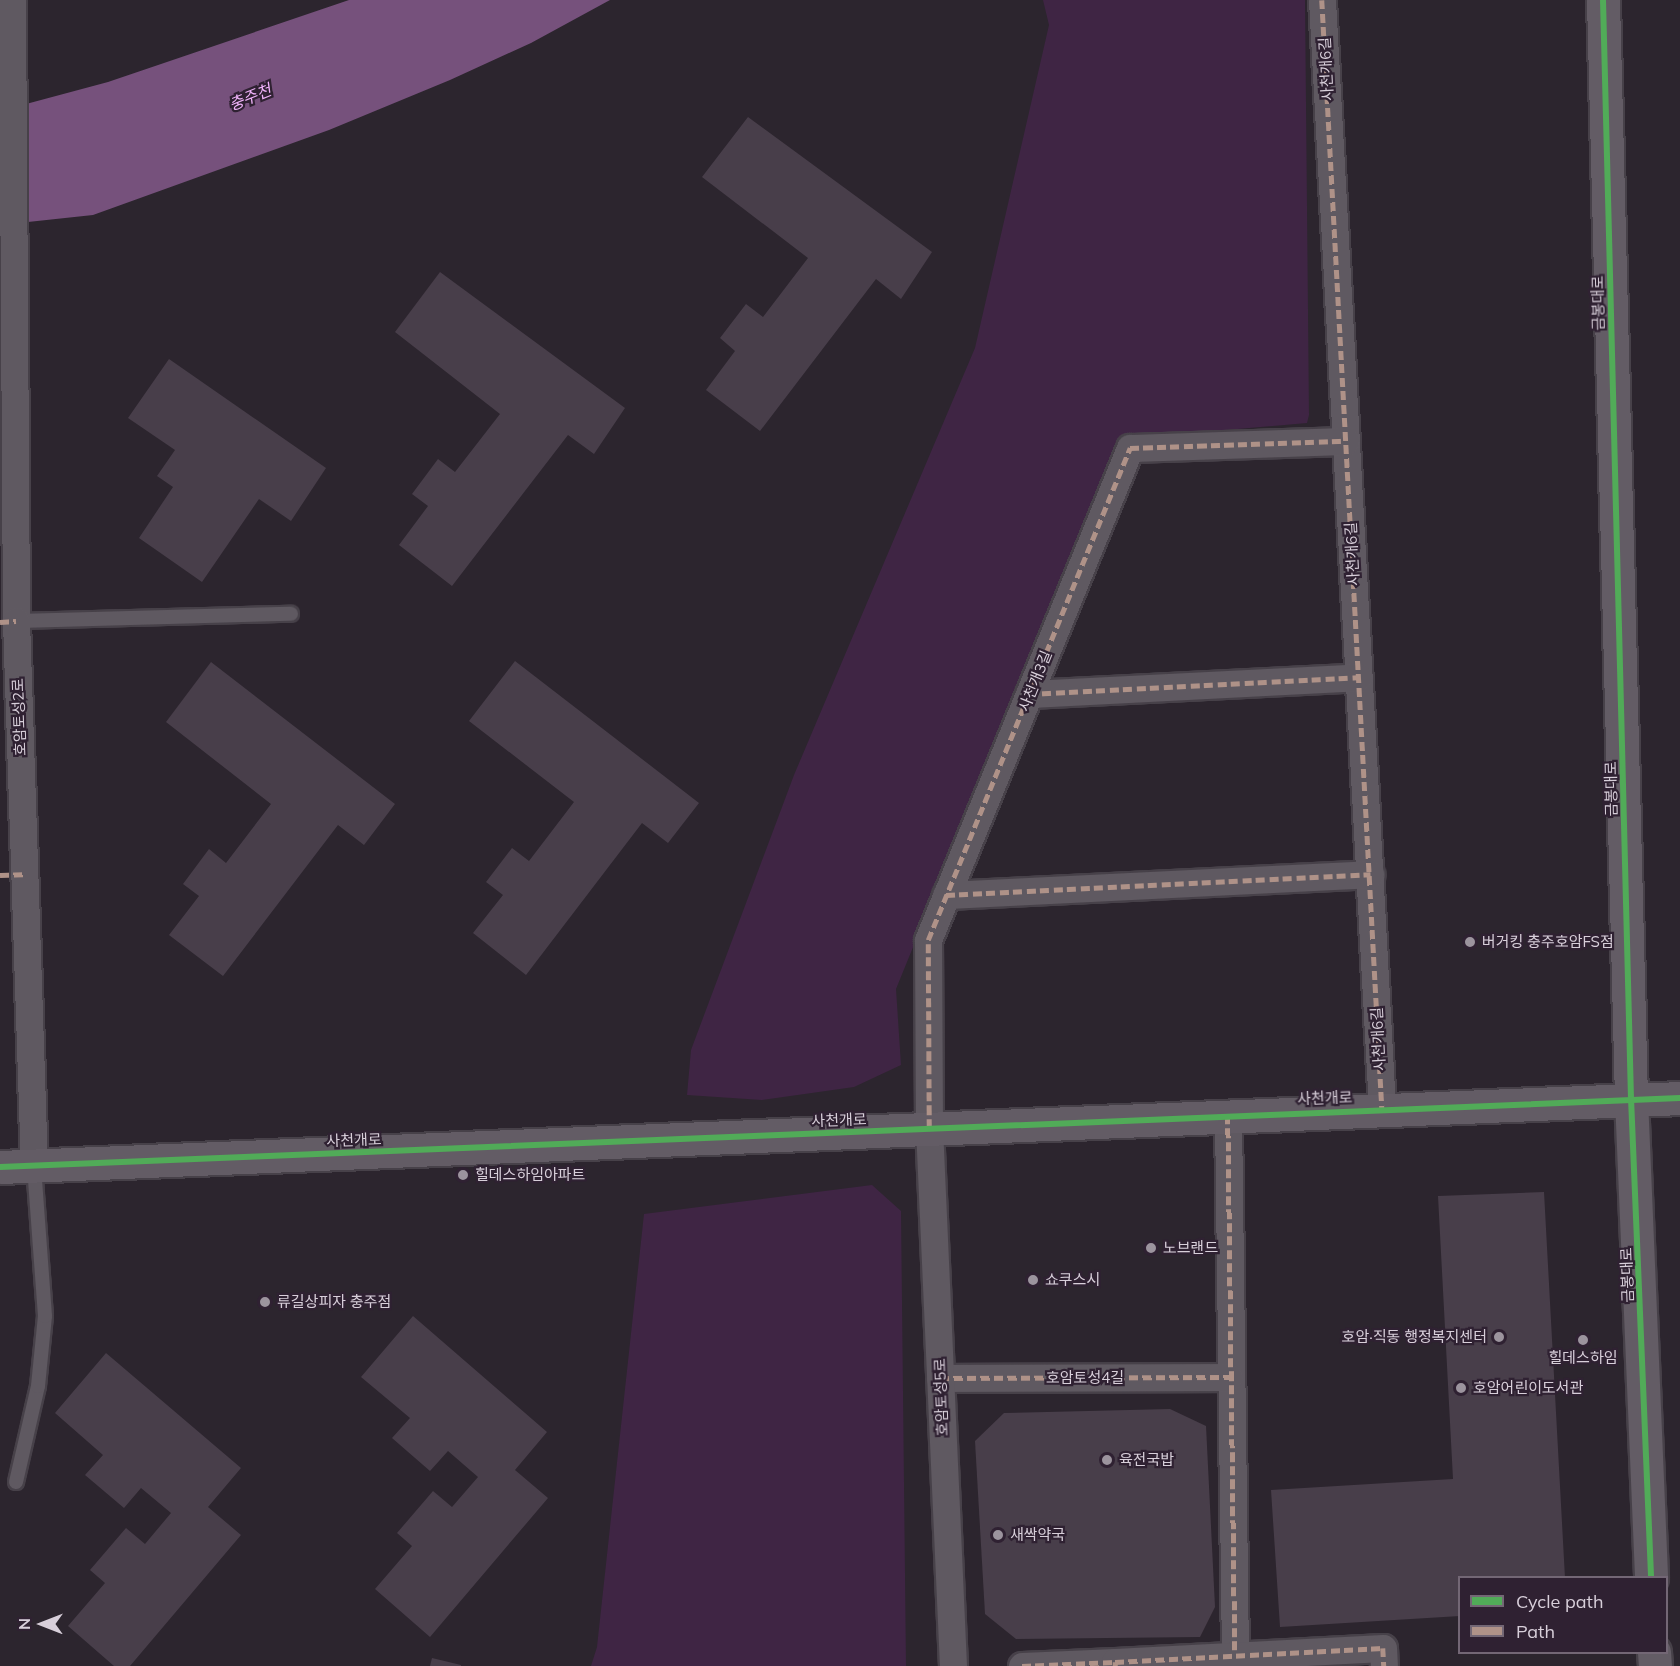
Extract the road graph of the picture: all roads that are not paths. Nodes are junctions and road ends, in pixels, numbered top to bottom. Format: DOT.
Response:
graph roads {
  1 [pos="12,0"];
  2 [pos="1322,0"];
  3 [pos="1603,0"];
  4 [pos="1346,441"];
  5 [pos="291,614"];
  6 [pos="8,621"];
  7 [pos="1359,677"];
  8 [pos="1029,694"];
  9 [pos="12,874"];
  10 [pos="1370,874"];
  11 [pos="946,895"];
  12 [pos="1631,1098"];
  13 [pos="1680,1098"];
  14 [pos="1382,1108"];
  15 [pos="1228,1115"];
  16 [pos="929,1128"];
  17 [pos="34,1166"];
  18 [pos="0,1167"];
  19 [pos="1229,1377"];
  20 [pos="940,1378"];
  21 [pos="16,1482"];
  22 [pos="1651,1576"];
  23 [pos="1235,1655"];
  24 [pos="1115,1664"];
  25 [pos="952,1666"];
  26 [pos="1022,1666"];
  27 [pos="1384,1666"];
  1 -- 6 [label="street, 호암토성2로"];
  2 -- 4 [label="street, 사천개6길"];
  3 -- 12 [label="street, 금봉대로"];
  4 -- 7 [label="street, 사천개6길"];
  4 -- 8 [label="street, 사천개3길"];
  5 -- 6 [label="lane"];
  6 -- 9 [label="street, 호암토성2로"];
  7 -- 8 [label="street"];
  7 -- 10 [label="street, 사천개6길"];
  8 -- 11 [label="street, 사천개3길"];
  9 -- 17 [label="street, 호암토성2로"];
  10 -- 11 [label="street"];
  10 -- 14 [label="street, 사천개6길"];
  11 -- 16 [label="street, 사천개3길"];
  12 -- 13 [label="street, 사천개로"];
  12 -- 14 [label="street, 사천개로"];
  12 -- 22 [label="street, 금봉대로"];
  14 -- 15 [label="street, 사천개로"];
  15 -- 16 [label="street, 사천개로"];
  15 -- 19 [label="street"];
  16 -- 17 [label="street, 사천개로"];
  16 -- 20 [label="street, 호암토성5로"];
  17 -- 18 [label="street, 사천개로"];
  17 -- 21 [label="lane"];
  19 -- 20 [label="street, 호암토성4길"];
  19 -- 23 [label="street"];
  20 -- 25 [label="street, 호암토성5로"];
  23 -- 24 [label="street"];
  23 -- 27 [label="street"];
  24 -- 26 [label="street"];
}
